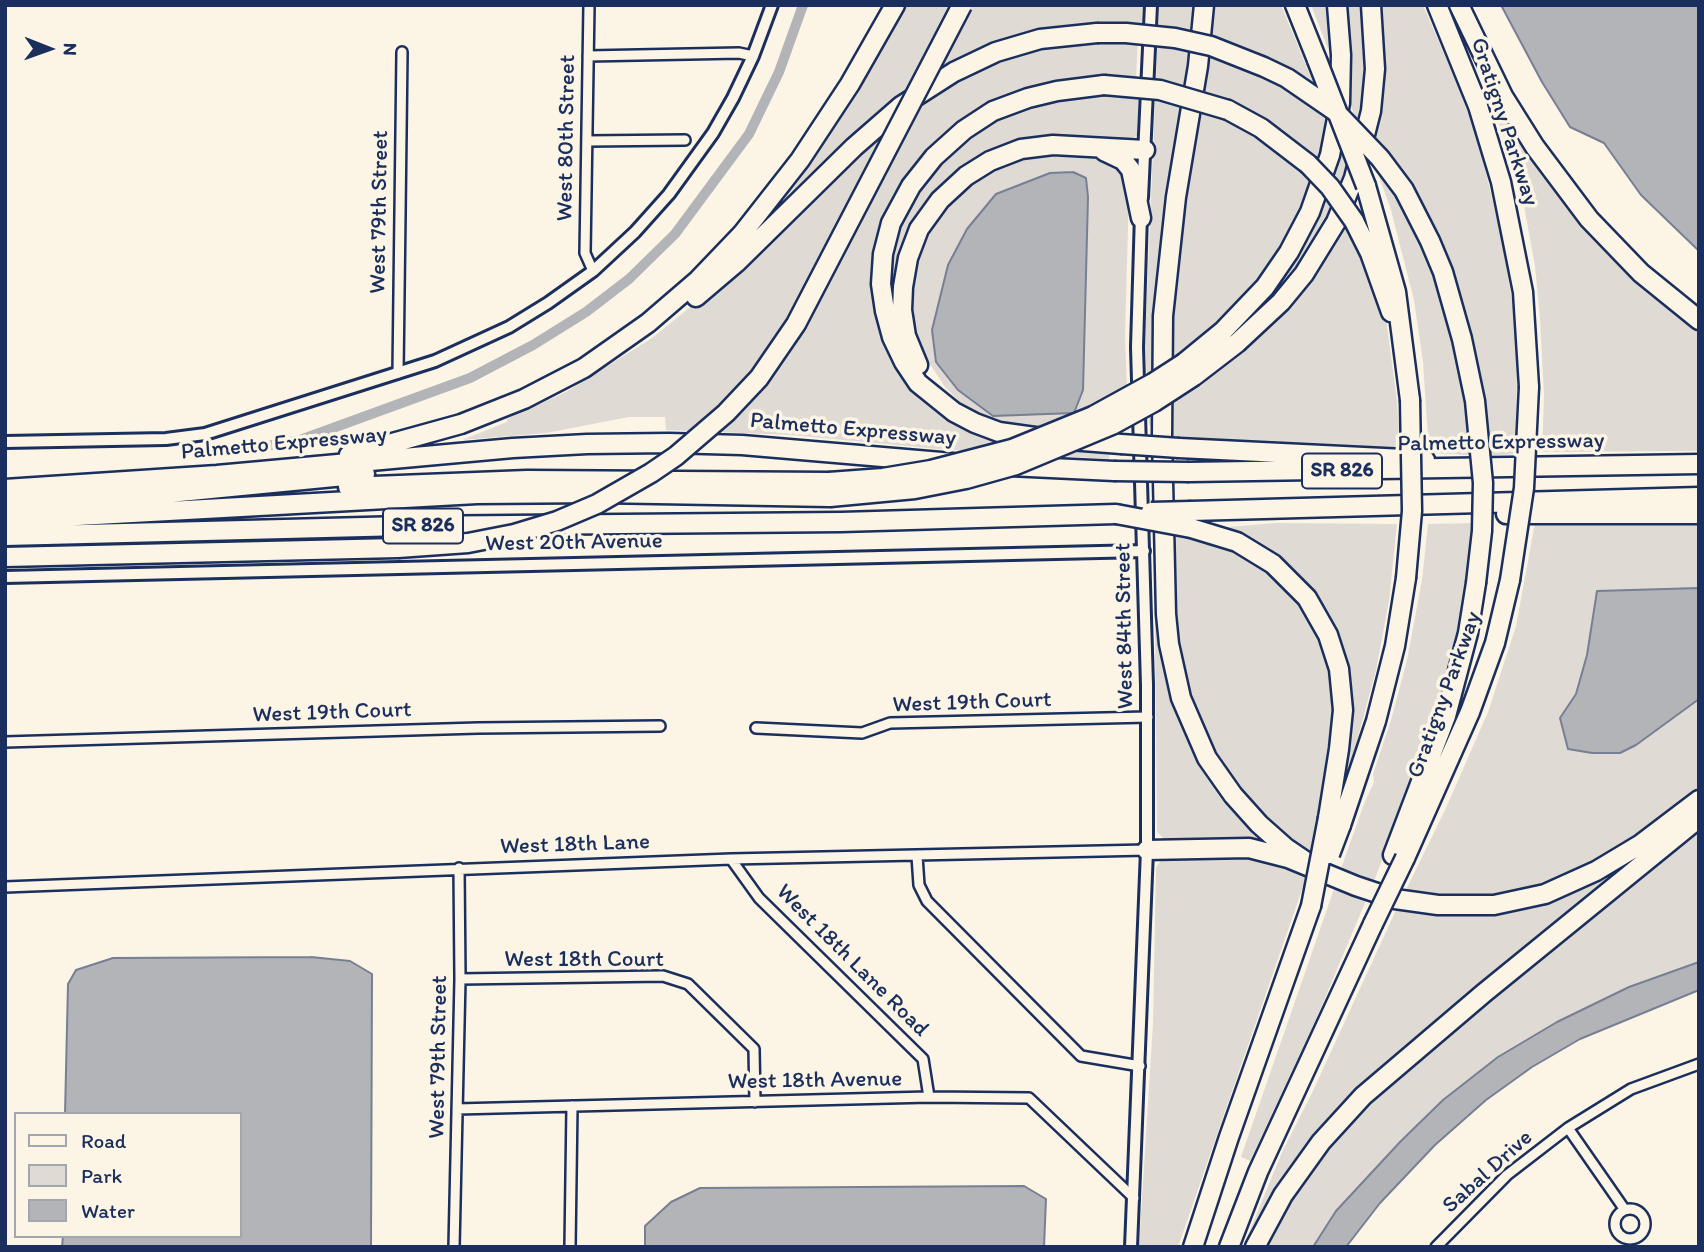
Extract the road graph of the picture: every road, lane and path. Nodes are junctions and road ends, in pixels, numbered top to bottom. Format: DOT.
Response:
graph roads {
  1 [pos="589,5"];
  2 [pos="772,5"];
  3 [pos="895,5"];
  4 [pos="962,5"];
  5 [pos="1151,5"];
  6 [pos="1204,5"];
  7 [pos="1295,5"];
  8 [pos="1337,5"];
  9 [pos="1371,5"];
  10 [pos="1437,5"];
  11 [pos="1459,5"];
  12 [pos="402,52"];
  13 [pos="588,56"];
  14 [pos="753,56"];
  15 [pos="685,140"];
  16 [pos="587,141"];
  17 [pos="1091,147"];
  18 [pos="1145,150"];
  19 [pos="1141,218"];
  20 [pos="593,271"];
  21 [pos="1699,320"];
  22 [pos="636,332"];
  23 [pos="1405,345"];
  24 [pos="1189,369"];
  25 [pos="398,373"];
  26 [pos="954,412"];
  27 [pos="5,442"];
  28 [pos="1699,464"];
  29 [pos="305,468"];
  30 [pos="1495,468"];
  31 [pos="1699,474"];
  32 [pos="1115,476"];
  33 [pos="1189,478"];
  34 [pos="5,489"];
  35 [pos="829,489"];
  36 [pos="1699,497"];
  37 [pos="66,503"];
  38 [pos="1451,503"];
  39 [pos="5,505"];
  40 [pos="1699,514"];
  41 [pos="1191,519"];
  42 [pos="5,520"];
  43 [pos="5,536"];
  44 [pos="1144,551"];
  45 [pos="5,557"];
  46 [pos="5,577"];
  47 [pos="1148,717"];
  48 [pos="660,726"];
  49 [pos="756,728"];
  50 [pos="5,742"];
  51 [pos="1699,800"];
  52 [pos="1699,818"];
  53 [pos="1334,821"];
  54 [pos="1147,849"];
  55 [pos="917,856"];
  56 [pos="1399,857"];
  57 [pos="732,859"];
  58 [pos="1314,867"];
  59 [pos="459,868"];
  60 [pos="5,887"];
  61 [pos="460,979"];
  62 [pos="1699,1064"];
  63 [pos="1140,1066"];
  64 [pos="929,1097"];
  65 [pos="755,1102"];
  66 [pos="572,1106"];
  67 [pos="457,1110"];
  68 [pos="1568,1128"];
  69 [pos="1134,1198"];
  70 [pos="1625,1210"];
  71 [pos="454,1247"];
  72 [pos="570,1247"];
  73 [pos="1131,1247"];
  74 [pos="1193,1247"];
  75 [pos="1229,1247"];
  76 [pos="1255,1247"];
  77 [pos="1436,1247"];
  1 -- 13 [label="street, West 80th Street"];
  2 -- 14 [label="street"];
  3 -- 22 [label="highway"];
  4 -- 45 [label="highway, bridge"];
  5 -- 18 [label="street, West 84th Street"];
  6 -- 58 [label="highway"];
  7 -- 23 [label="highway, bridge"];
  8 -- 24 [label="highway"];
  9 -- 24 [label="highway"];
  10 -- 56 [label="highway, Gratigny Parkway, bridge"];
  11 -- 21 [label="highway"];
  12 -- 25 [label="street, West 79th Street"];
  13 -- 14 [label="street"];
  13 -- 16 [label="street, West 80th Street"];
  14 -- 20 [label="street"];
  15 -- 16 [label="street"];
  16 -- 20 [label="street, West 80th Street"];
  17 -- 18 [label="highway"];
  17 -- 19 [label="highway"];
  17 -- 26 [label="highway"];
  18 -- 19 [label="street, West 84th Street"];
  19 -- 44 [label="street, West 84th Street"];
  20 -- 25 [label="street"];
  22 -- 29 [label="highway"];
  22 -- 56 [label="highway, bridge"];
  23 -- 26 [label="highway, bridge"];
  23 -- 53 [label="highway, bridge"];
  24 -- 35 [label="highway, bridge"];
  25 -- 27 [label="street"];
  26 -- 30 [label="highway, bridge"];
  28 -- 30 [label="highway, Palmetto Expressway / SR 826"];
  29 -- 32 [label="highway, Palmetto Expressway / SR 826"];
  29 -- 34 [label="highway, Palmetto Expressway / SR 826"];
  30 -- 33 [label="highway, Palmetto Expressway / SR 826"];
  31 -- 33 [label="highway"];
  32 -- 33 [label="highway, Palmetto Expressway / SR 826, bridge"];
  32 -- 37 [label="highway"];
  35 -- 37 [label="highway"];
  35 -- 42 [label="highway"];
  36 -- 38 [label="highway, SR 826"];
  37 -- 39 [label="highway"];
  38 -- 40 [label="highway"];
  38 -- 41 [label="highway, SR 826"];
  41 -- 43 [label="highway, SR 826, bridge"];
  41 -- 53 [label="highway"];
  44 -- 46 [label="street, West 20th Avenue"];
  44 -- 47 [label="street, West 84th Street"];
  47 -- 49 [label="street, West 19th Court"];
  47 -- 54 [label="street, West 84th Street"];
  48 -- 50 [label="street, West 19th Court"];
  51 -- 58 [label="highway"];
  52 -- 76 [label="highway"];
  53 -- 74 [label="highway, bridge"];
  54 -- 55 [label="street, West 18th Lane"];
  54 -- 58 [label="highway"];
  54 -- 63 [label="street, West 84th Street"];
  55 -- 57 [label="street, West 18th Lane"];
  55 -- 63 [label="street"];
  56 -- 75 [label="highway, bridge"];
  57 -- 59 [label="street, West 18th Lane"];
  57 -- 64 [label="street, West 18th Lane Road"];
  59 -- 60 [label="street, West 18th Lane"];
  59 -- 61 [label="street, West 79th Street"];
  61 -- 65 [label="street, West 18th Court"];
  61 -- 67 [label="street, West 79th Street"];
  62 -- 68 [label="street, Sabal Drive"];
  63 -- 69 [label="street, West 84th Street"];
  64 -- 65 [label="street, West 18th Avenue"];
  64 -- 69 [label="street, West 18th Avenue"];
  65 -- 66 [label="street, West 18th Avenue"];
  66 -- 67 [label="street, West 18th Avenue"];
  66 -- 72 [label="street"];
  67 -- 71 [label="street, West 79th Street"];
  68 -- 70 [label="street, Sabal Drive"];
  68 -- 77 [label="street, Sabal Drive"];
  69 -- 73 [label="street, West 84th Street"];
}
